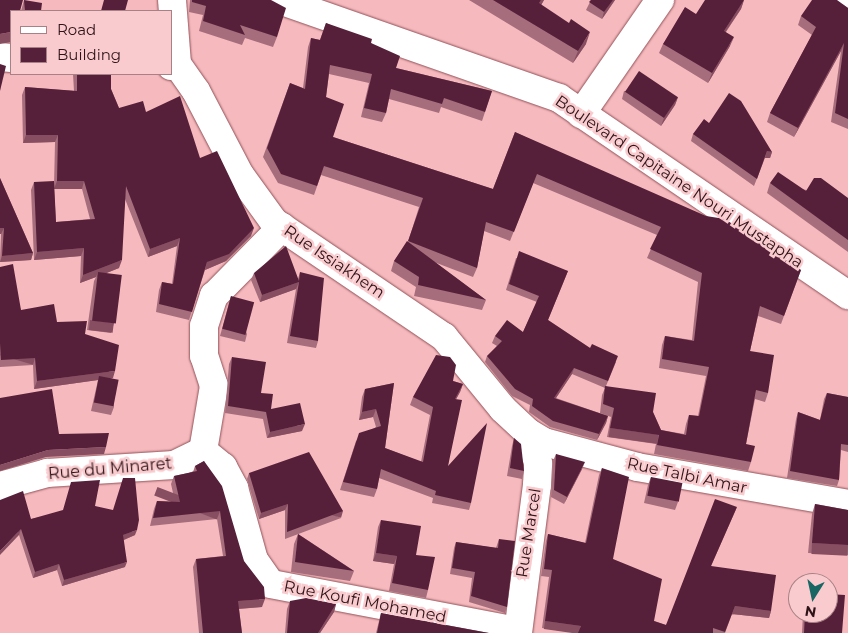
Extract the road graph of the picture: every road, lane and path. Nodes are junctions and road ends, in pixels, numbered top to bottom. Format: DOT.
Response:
graph roads {
  1 [pos="172,0"];
  2 [pos="279,0"];
  3 [pos="660,0"];
  4 [pos="174,65"];
  5 [pos="581,114"];
  6 [pos="282,227"];
  7 [pos="848,295"];
  8 [pos="530,433"];
  9 [pos="203,451"];
  10 [pos="0,486"];
  11 [pos="848,504"];
  12 [pos="518,632"];
  1 -- 4 [label="street"];
  2 -- 5 [label="street, Boulevard Capitaine Nouri Mustapha"];
  3 -- 5 [label="street"];
  4 -- 6 [label="street, Rue Issiakhem"];
  5 -- 7 [label="street, Boulevard Capitaine Nouri Mustapha"];
  6 -- 8 [label="street, Rue Issiakhem"];
  6 -- 9 [label="street"];
  8 -- 11 [label="street, Rue Talbi Amar"];
  8 -- 12 [label="street, Rue Marcel"];
  9 -- 10 [label="street, Rue du Minaret"];
  9 -- 12 [label="street, Rue Koufi Mohamed"];
}
